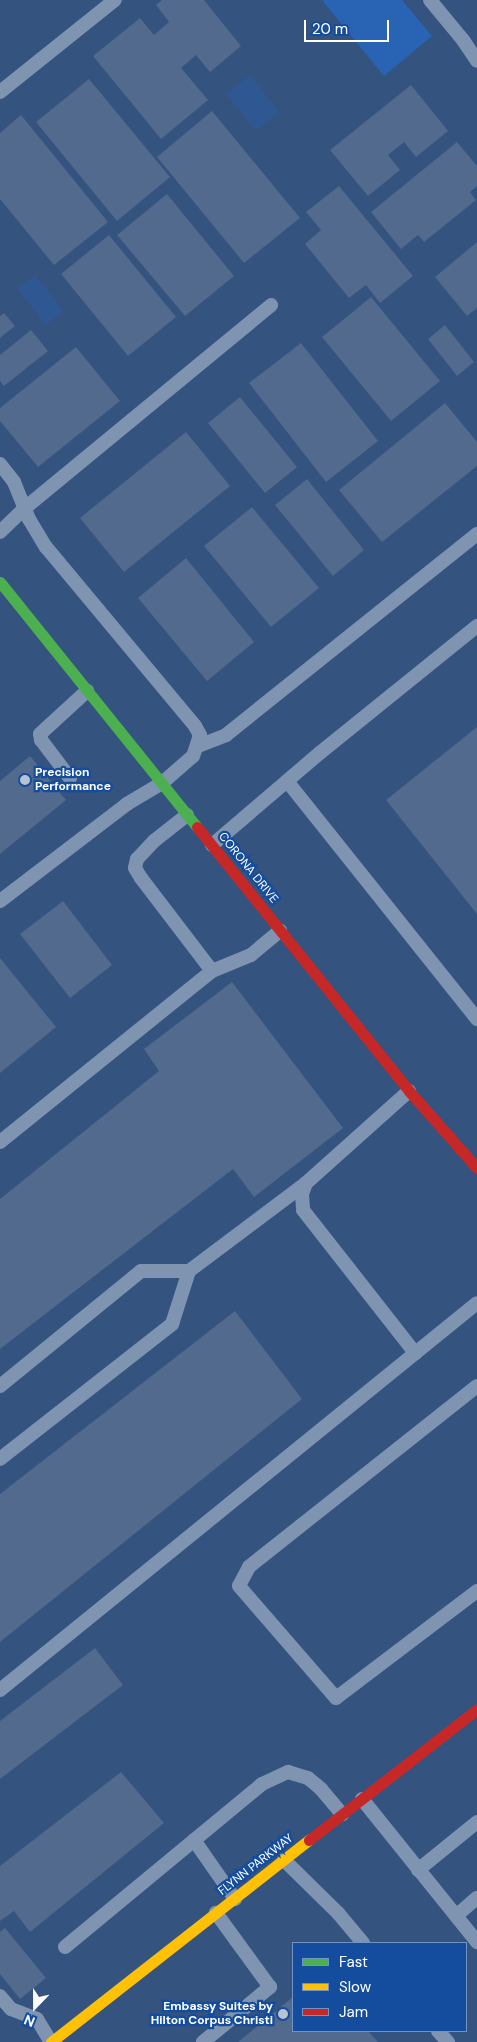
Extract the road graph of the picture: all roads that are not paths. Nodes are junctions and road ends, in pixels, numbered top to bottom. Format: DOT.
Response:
graph roads {
  1 [pos="115,0"];
  2 [pos="430,0"];
  3 [pos="477,61"];
  4 [pos="0,92"];
  5 [pos="272,305"];
  6 [pos="0,464"];
  7 [pos="25,508"];
  8 [pos="0,532"];
  9 [pos="477,534"];
  10 [pos="0,582"];
  11 [pos="477,626"];
  12 [pos="87,690"];
  13 [pos="198,746"];
  14 [pos="70,778"];
  15 [pos="287,780"];
  16 [pos="162,783"];
  17 [pos="187,815"];
  18 [pos="212,845"];
  19 [pos="0,901"];
  20 [pos="280,931"];
  21 [pos="212,971"];
  22 [pos="477,1018"];
  23 [pos="409,1091"];
  24 [pos="0,1142"];
  25 [pos="477,1168"];
  26 [pos="306,1184"];
  27 [pos="189,1271"];
  28 [pos="477,1303"];
  29 [pos="415,1353"];
  30 [pos="0,1386"];
  31 [pos="477,1386"];
  32 [pos="0,1459"];
  33 [pos="477,1592"];
  34 [pos="0,1690"];
  35 [pos="477,1709"];
  36 [pos="362,1799"];
  37 [pos="342,1814"];
  38 [pos="477,1822"];
  39 [pos="194,1840"];
  40 [pos="284,1860"];
  41 [pos="418,1870"];
  42 [pos="235,1898"];
  43 [pos="477,1898"];
  44 [pos="216,1913"];
  45 [pos="456,1916"];
  46 [pos="362,1942"];
  47 [pos="477,1942"];
  48 [pos="65,1947"];
  49 [pos="0,1996"];
  50 [pos="439,2032"];
  51 [pos="51,2042"];
  52 [pos="203,2042"];
  53 [pos="448,2042"];
  1 -- 4 [label="lane"];
  2 -- 3 [label="lane"];
  5 -- 7 [label="lane"];
  6 -- 7 [label="lane"];
  7 -- 8 [label="lane"];
  7 -- 13 [label="lane"];
  9 -- 13 [label="lane"];
  10 -- 12 [label="street, CORONA DRIVE"];
  11 -- 15 [label="lane"];
  12 -- 14 [label="lane"];
  12 -- 16 [label="street, CORONA DRIVE"];
  13 -- 16 [label="lane"];
  15 -- 18 [label="lane"];
  15 -- 22 [label="lane"];
  16 -- 17 [label="street, CORONA DRIVE"];
  16 -- 19 [label="lane"];
  17 -- 18 [label="street, CORONA DRIVE"];
  17 -- 21 [label="lane"];
  18 -- 20 [label="street, CORONA DRIVE"];
  20 -- 21 [label="lane"];
  20 -- 23 [label="street, CORONA DRIVE"];
  21 -- 24 [label="lane"];
  23 -- 25 [label="street, CORONA DRIVE"];
  23 -- 26 [label="lane"];
  26 -- 27 [label="lane"];
  26 -- 29 [label="lane"];
  27 -- 30 [label="lane"];
  27 -- 32 [label="lane"];
  28 -- 29 [label="lane"];
  29 -- 34 [label="lane"];
  31 -- 33 [label="lane"];
  35 -- 36 [label="street, FLYNN PARKWAY"];
  36 -- 37 [label="street, FLYNN PARKWAY"];
  36 -- 41 [label="lane"];
  37 -- 39 [label="lane"];
  37 -- 40 [label="street, FLYNN PARKWAY"];
  38 -- 41 [label="lane"];
  39 -- 42 [label="lane"];
  39 -- 48 [label="lane"];
  40 -- 42 [label="street, FLYNN PARKWAY"];
  40 -- 46 [label="lane"];
  41 -- 45 [label="lane"];
  42 -- 44 [label="street, FLYNN PARKWAY"];
  43 -- 45 [label="lane"];
  44 -- 51 [label="street, FLYNN PARKWAY"];
  44 -- 52 [label="lane"];
  45 -- 47 [label="lane"];
  49 -- 51 [label="lane"];
  50 -- 53 [label="lane"];
}
